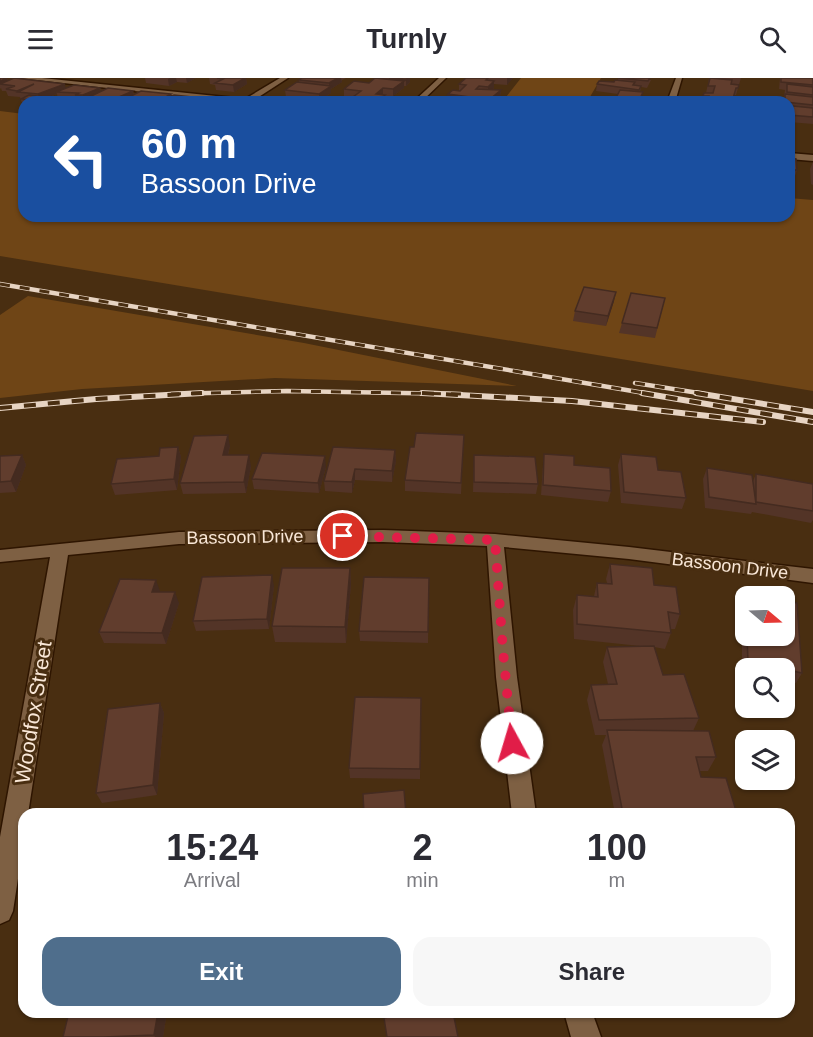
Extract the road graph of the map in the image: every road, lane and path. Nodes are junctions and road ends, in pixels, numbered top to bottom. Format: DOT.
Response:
graph roads {
  1 [pos="22,78"];
  2 [pos="130,78"];
  3 [pos="285,78"];
  4 [pos="443,78"];
  5 [pos="679,78"];
  6 [pos="111,87"];
  7 [pos="198,96"];
  8 [pos="255,96"];
  9 [pos="424,96"];
  10 [pos="673,96"];
  11 [pos="795,156"];
  12 [pos="813,158"];
  13 [pos="495,540"];
  14 [pos="60,549"];
  15 [pos="0,556"];
  16 [pos="813,576"];
  17 [pos="524,808"];
  18 [pos="0,911"];
  19 [pos="580,1018"];
  20 [pos="586,1037"];
  1 -- 6 [label="street"];
  2 -- 6 [label="street"];
  3 -- 8 [label="street"];
  4 -- 9 [label="street"];
  5 -- 10 [label="street"];
  6 -- 7 [label="street"];
  11 -- 12 [label="street"];
  13 -- 14 [label="street, Bassoon Drive"];
  13 -- 16 [label="street, Bassoon Drive"];
  13 -- 17 [label="street"];
  14 -- 15 [label="street, Bassoon Drive"];
  14 -- 18 [label="street, Woodfox Street"];
  19 -- 20 [label="street"];
}
